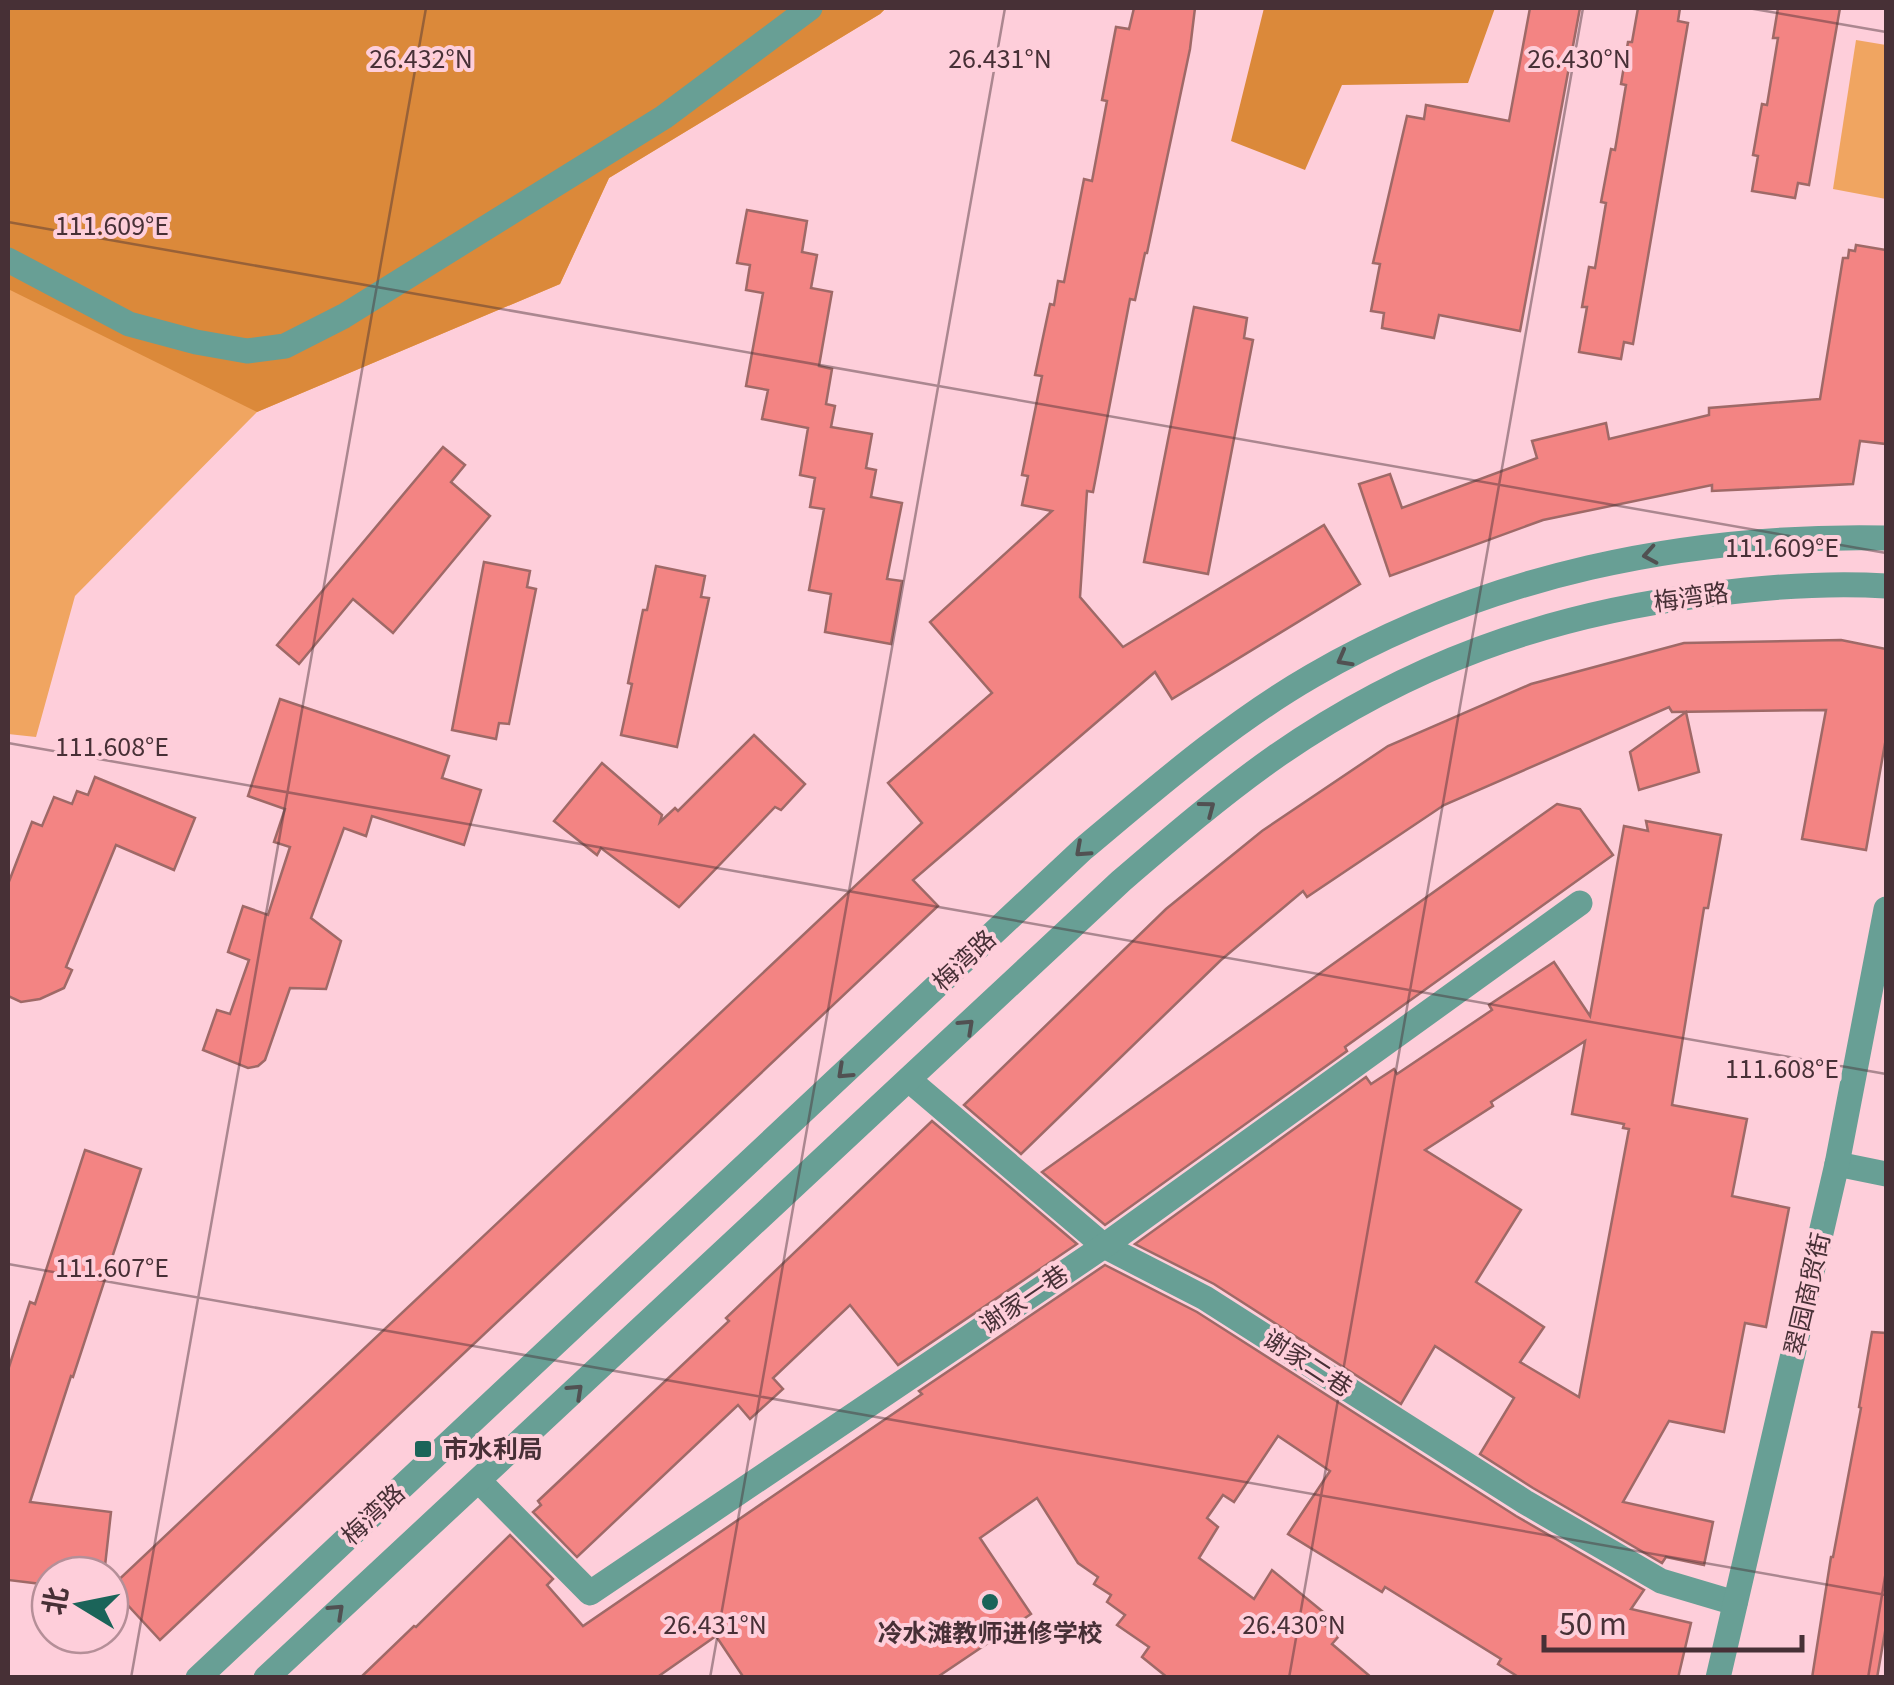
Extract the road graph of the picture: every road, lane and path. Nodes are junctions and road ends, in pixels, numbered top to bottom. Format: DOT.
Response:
graph roads {
  1 [pos="810,8"];
  2 [pos="8,260"];
  3 [pos="1886,538"];
  4 [pos="1886,586"];
  5 [pos="1580,903"];
  6 [pos="1886,908"];
  7 [pos="910,1080"];
  8 [pos="1837,1164"];
  9 [pos="1886,1174"];
  10 [pos="1104,1246"];
  11 [pos="479,1481"];
  12 [pos="1735,1603"];
  13 [pos="198,1678"];
  14 [pos="266,1678"];
  15 [pos="1718,1678"];
  1 -- 2 [label="street"];
  3 -- 13 [label="street, 梅湾路, one-way"];
  7 -- 4 [label="street, 梅湾路, one-way"];
  5 -- 10 [label="street, 谢家一巷"];
  6 -- 8 [label="street, 翠园商贸街"];
  7 -- 10 [label="street, 谢家二巷"];
  11 -- 7 [label="street, 梅湾路, one-way"];
  8 -- 9 [label="street"];
  8 -- 12 [label="street, 翠园商贸街"];
  10 -- 11 [label="street, 谢家一巷"];
  10 -- 12 [label="street, 谢家二巷"];
  14 -- 11 [label="street, 梅湾路, one-way"];
  12 -- 15 [label="street, 翠园商贸街"];
}
